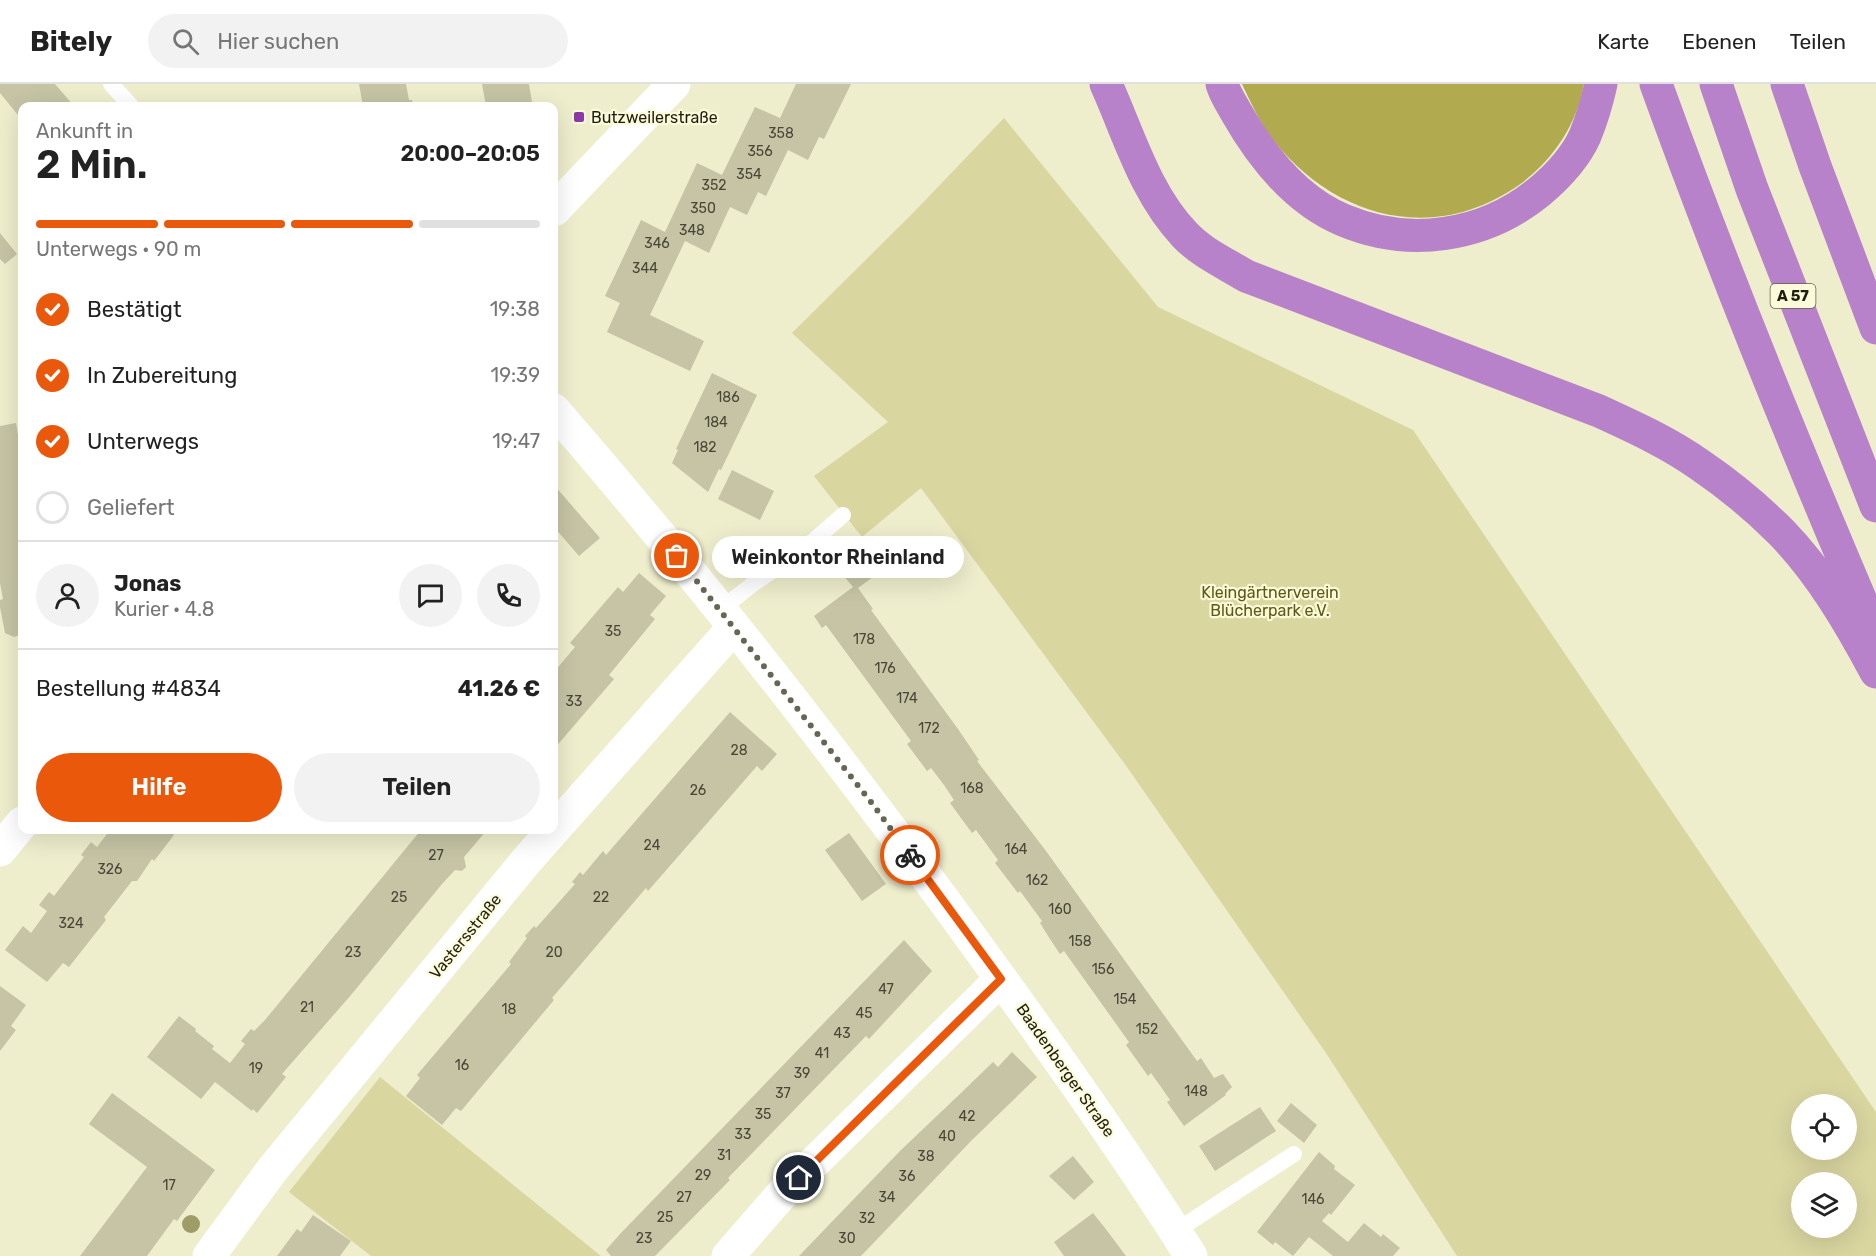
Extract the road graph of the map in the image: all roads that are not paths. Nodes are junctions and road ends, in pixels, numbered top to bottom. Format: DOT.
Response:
graph roads {
  1 [pos="111,84"];
  2 [pos="1106,84"];
  3 [pos="1221,84"];
  4 [pos="1601,84"];
  5 [pos="1656,84"];
  6 [pos="1716,84"];
  7 [pos="1787,84"];
  8 [pos="667,87"];
  9 [pos="127,102"];
  10 [pos="558,206"];
  11 [pos="1876,328"];
  12 [pos="558,415"];
  13 [pos="1876,506"];
  14 [pos="843,515"];
  15 [pos="727,619"];
  16 [pos="1876,636"];
  17 [pos="1876,672"];
  18 [pos="558,823"];
  19 [pos="18,828"];
  20 [pos="549,834"];
  21 [pos="0,850"];
  22 [pos="1001,979"];
  23 [pos="1294,1154"];
  24 [pos="1183,1244"];
  25 [pos="209,1256"];
  26 [pos="728,1256"];
  1 -- 9 [label="lane"];
  2 -- 17 [label="highway"];
  3 -- 4 [label="highway"];
  5 -- 16 [label="highway"];
  6 -- 13 [label="highway, A 57"];
  7 -- 11 [label="highway"];
  8 -- 10 [label="street"];
  12 -- 15 [label="street, Baadenberger Straße"];
  14 -- 15 [label="lane"];
  15 -- 18 [label="street, Vastersstraße"];
  15 -- 22 [label="street, Baadenberger Straße"];
  19 -- 21 [label="street"];
  20 -- 25 [label="street, Vastersstraße"];
  22 -- 24 [label="street, Baadenberger Straße"];
  22 -- 26 [label="street"];
  23 -- 24 [label="lane"];
}
